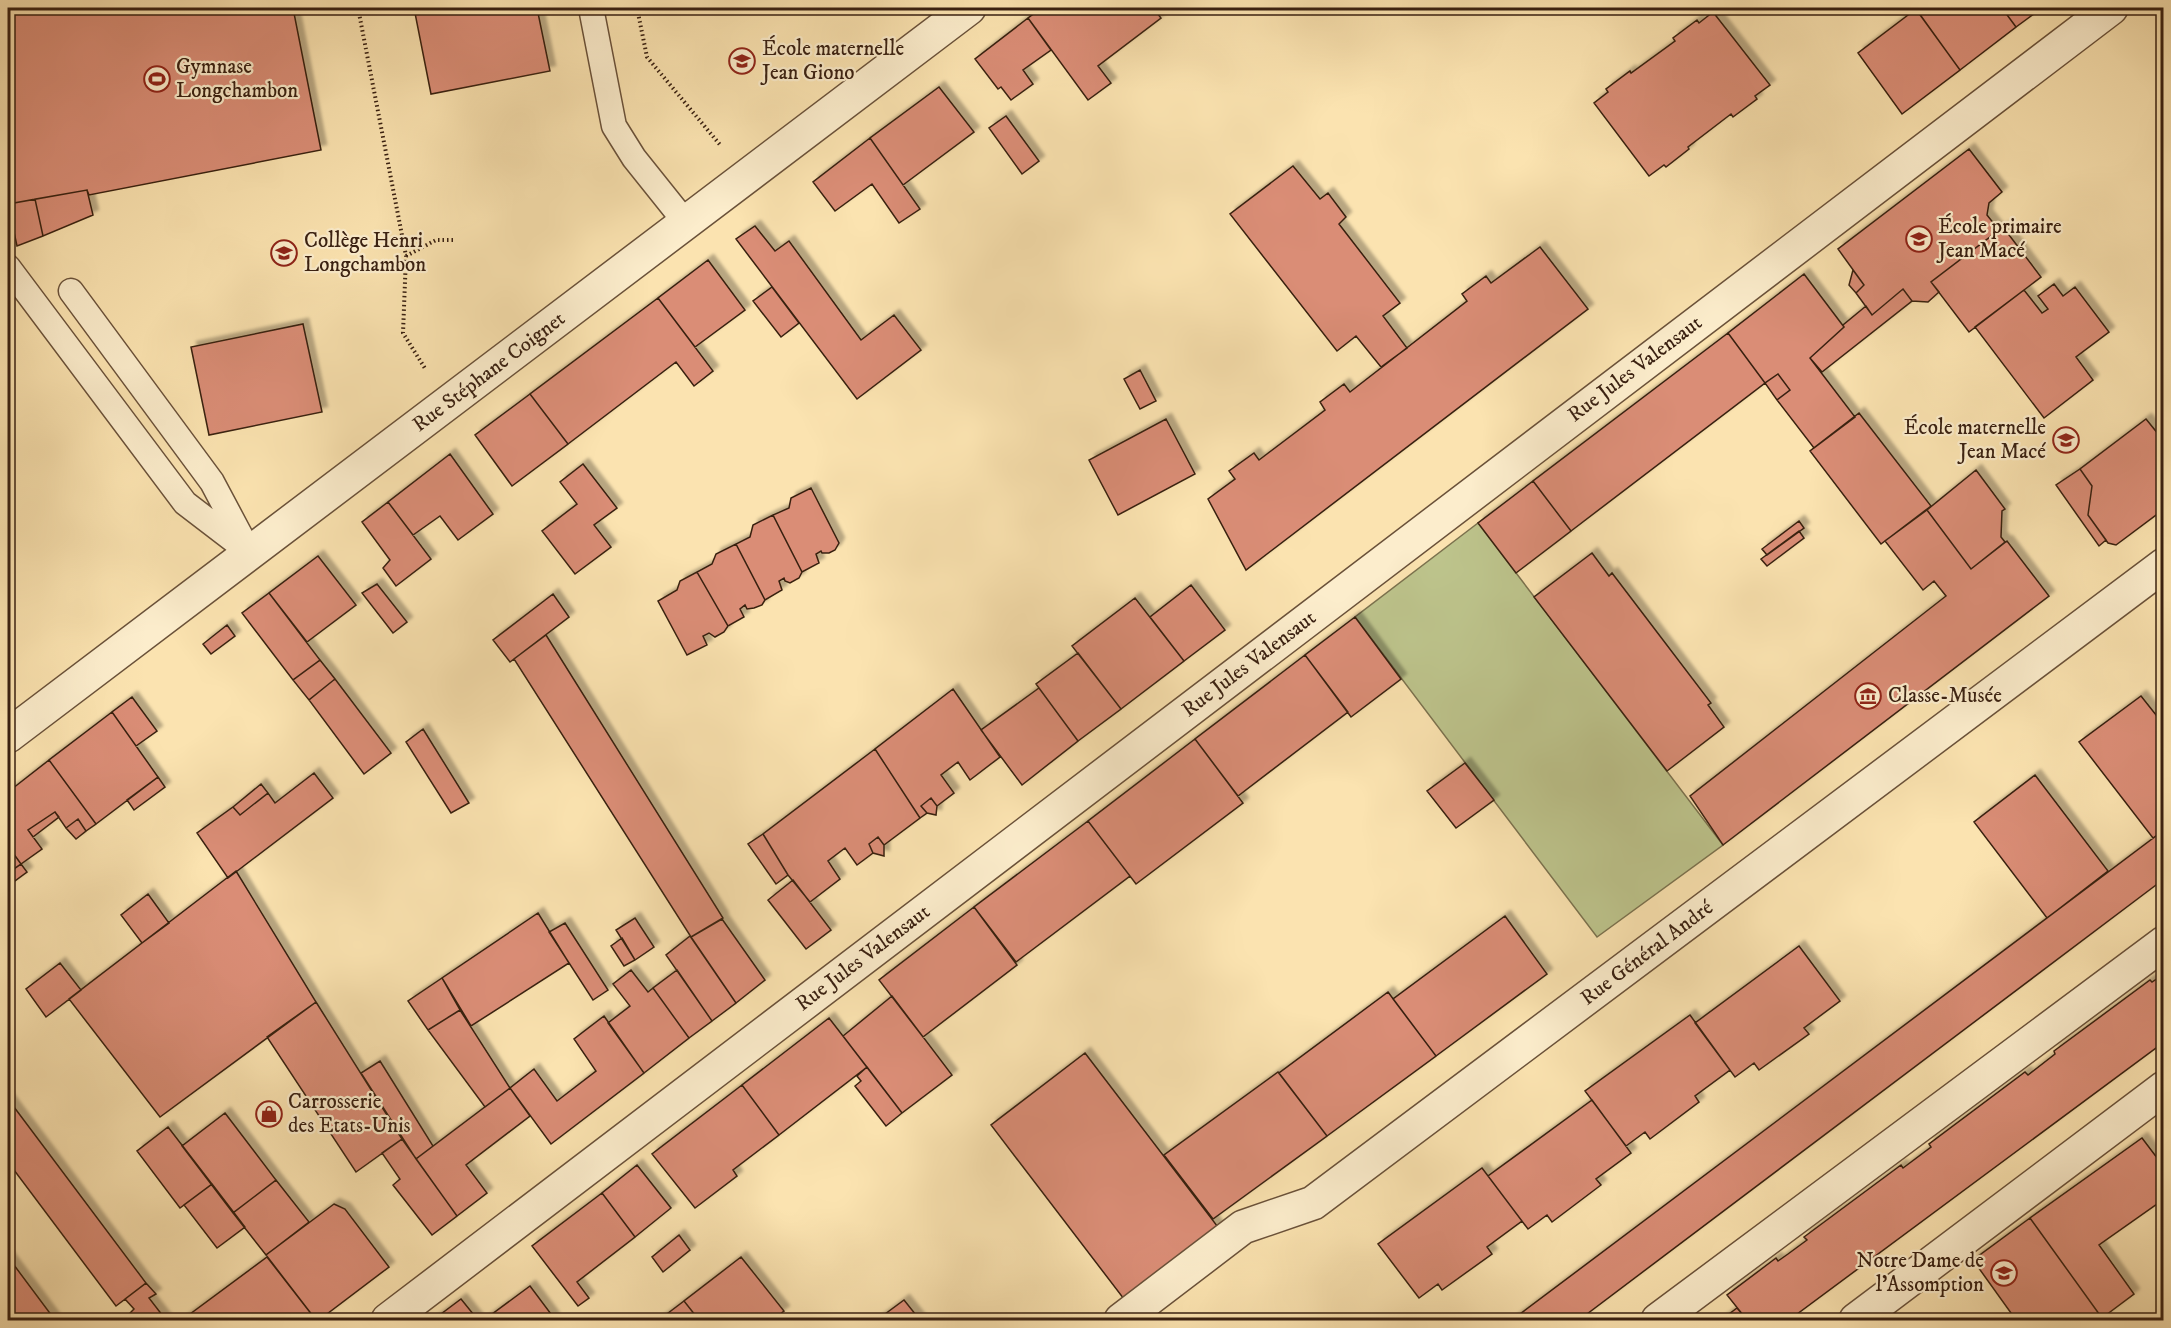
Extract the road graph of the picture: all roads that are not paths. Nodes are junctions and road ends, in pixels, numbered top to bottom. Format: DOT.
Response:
graph roads {
  1 [pos="591,8"];
  2 [pos="969,8"];
  3 [pos="2111,8"];
  4 [pos="686,223"];
  5 [pos="8,267"];
  6 [pos="71,291"];
  7 [pos="249,552"];
  8 [pos="2163,565"];
  9 [pos="8,736"];
  10 [pos="2163,943"];
  11 [pos="2163,1088"];
  12 [pos="388,1320"];
  13 [pos="1121,1320"];
  14 [pos="1658,1320"];
  15 [pos="1856,1320"];
  1 -- 4 [label="lane"];
  2 -- 4 [label="street, Rue Stéphane Coignet"];
  3 -- 12 [label="street, Rue Jules Valensaut"];
  4 -- 7 [label="street, Rue Stéphane Coignet"];
  5 -- 7 [label="lane"];
  6 -- 7 [label="lane"];
  7 -- 9 [label="street, Rue Stéphane Coignet"];
  8 -- 13 [label="street, Rue Général André"];
  10 -- 14 [label="street"];
  11 -- 15 [label="street"];
}
